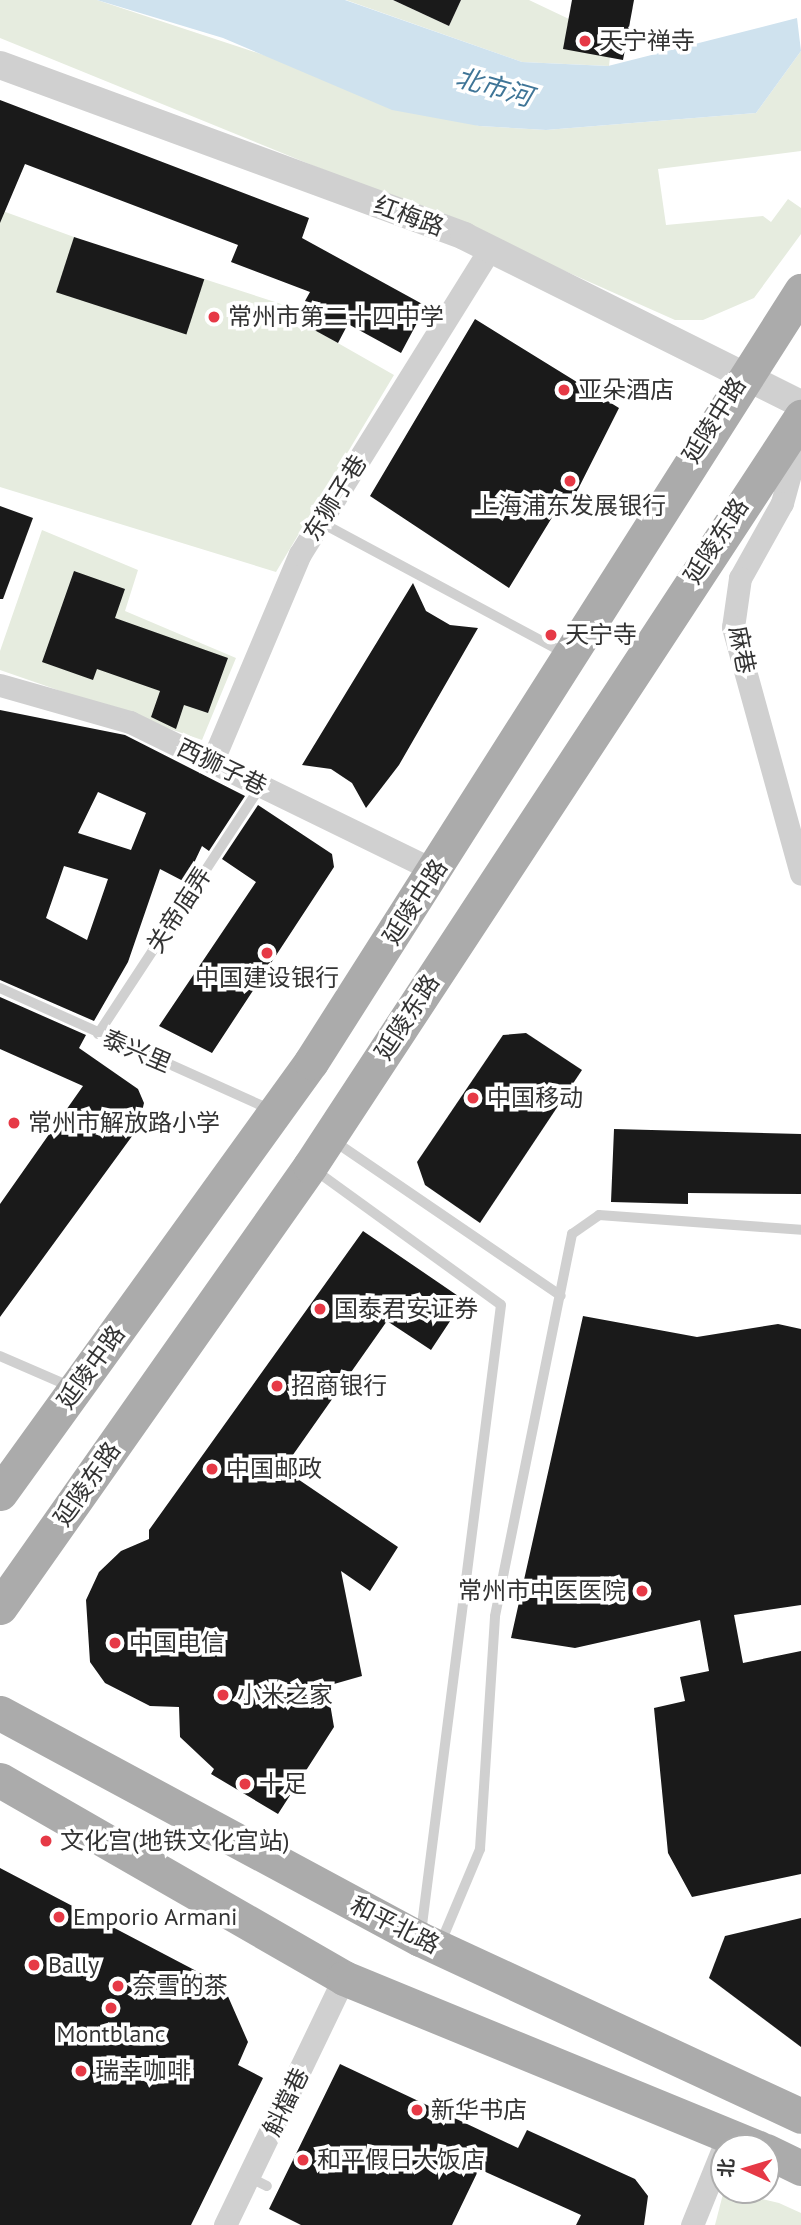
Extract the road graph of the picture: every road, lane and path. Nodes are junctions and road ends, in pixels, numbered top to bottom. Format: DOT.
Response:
graph roads {
  1 [pos="0,65"];
  2 [pos="490,249"];
  3 [pos="801,291"];
  4 [pos="743,374"];
  5 [pos="801,404"];
  6 [pos="801,417"];
  7 [pos="801,434"];
  8 [pos="320,522"];
  9 [pos="569,655"];
  10 [pos="0,685"];
  11 [pos="212,762"];
  12 [pos="261,786"];
  13 [pos="435,871"];
  14 [pos="801,874"];
  15 [pos="0,988"];
  16 [pos="98,1034"];
  17 [pos="275,1112"];
  18 [pos="319,1152"];
  19 [pos="801,1230"];
  20 [pos="561,1296"];
  21 [pos="0,1356"];
  22 [pos="75,1389"];
  23 [pos="0,1493"];
  24 [pos="0,1607"];
  25 [pos="0,1713"];
  26 [pos="0,1780"];
  27 [pos="429,1944"];
  28 [pos="344,1978"];
  29 [pos="801,2116"];
  30 [pos="727,2134"];
  31 [pos="780,2158"];
  32 [pos="801,2168"];
  33 [pos="710,2196"];
  34 [pos="225,2225"];
  35 [pos="692,2225"];
  1 -- 2 [label="street, 红梅路"];
  2 -- 4 [label="street, 红梅路"];
  2 -- 8 [label="street, 东狮子巷"];
  3 -- 4 [label="main road, 延陵中路"];
  4 -- 5 [label="street, 红梅路"];
  4 -- 9 [label="main road, 延陵中路"];
  6 -- 18 [label="main road, 延陵东路"];
  7 -- 14 [label="street, 麻巷"];
  8 -- 9 [label="lane"];
  8 -- 11 [label="street, 东狮子巷"];
  9 -- 13 [label="main road, 延陵中路"];
  10 -- 11 [label="street, 西狮子巷"];
  11 -- 12 [label="street, 西狮子巷"];
  12 -- 13 [label="street, 西狮子巷"];
  12 -- 16 [label="lane, 关帝庙弄"];
  13 -- 17 [label="main road, 延陵中路"];
  15 -- 16 [label="lane, 泰兴里"];
  16 -- 17 [label="lane, 泰兴里"];
  17 -- 22 [label="main road, 延陵中路"];
  18 -- 20 [label="lane"];
  18 -- 24 [label="main road, 延陵东路"];
  18 -- 27 [label="lane"];
  19 -- 20 [label="lane"];
  20 -- 27 [label="lane"];
  21 -- 22 [label="lane"];
  22 -- 23 [label="main road, 延陵中路"];
  25 -- 27 [label="main road, 和平北路"];
  26 -- 28 [label="main road"];
  27 -- 29 [label="main road, 和平北路"];
  28 -- 30 [label="main road"];
  28 -- 34 [label="street, 斛檔巷"];
  31 -- 32 [label="main road"];
  33 -- 35 [label="street"];
}
